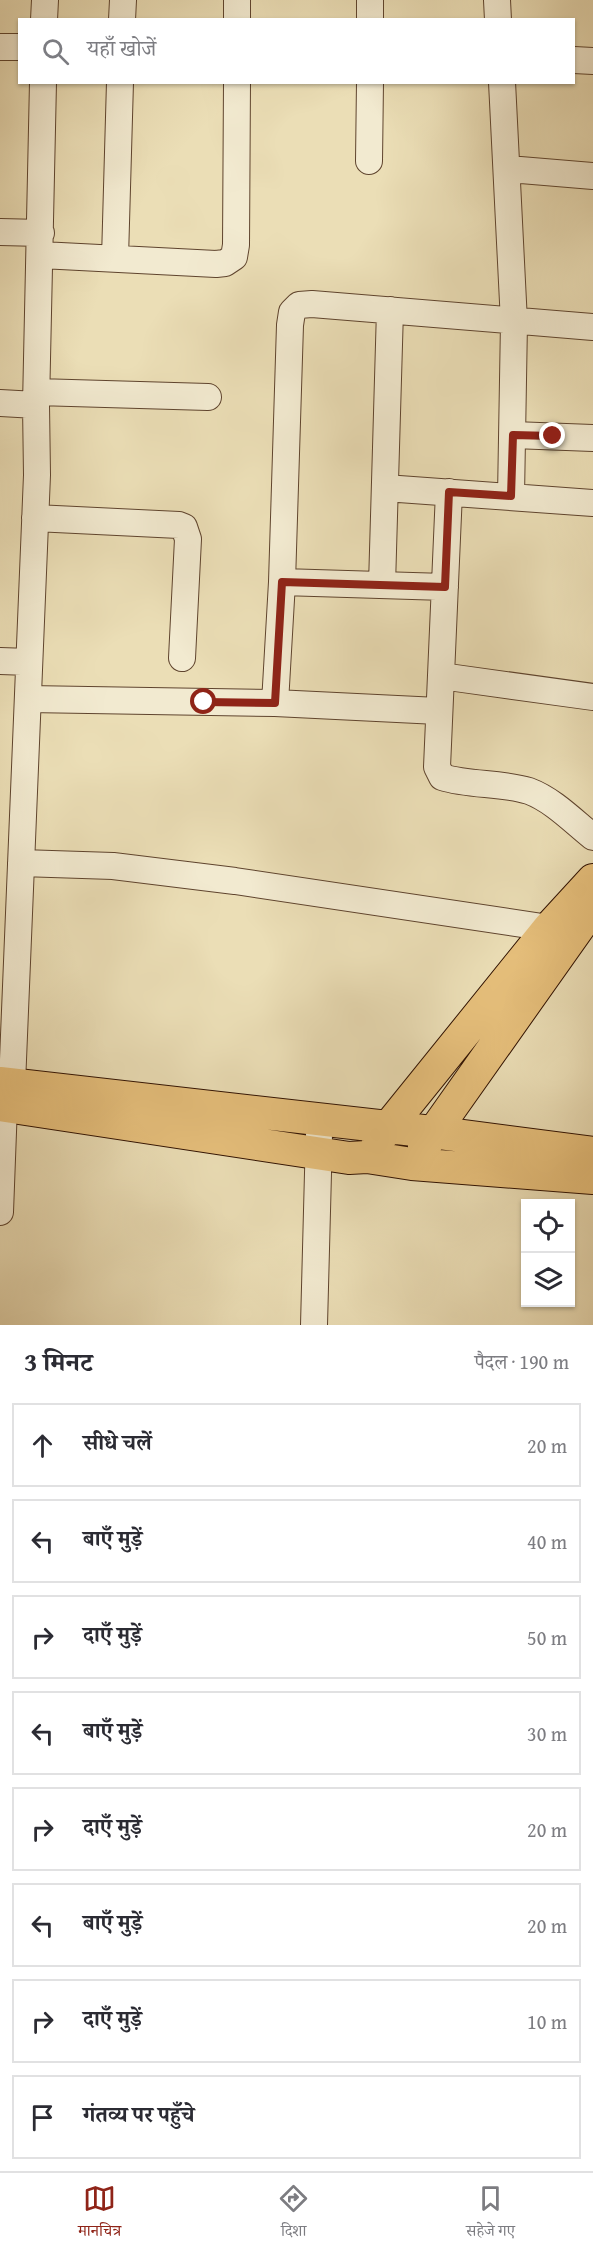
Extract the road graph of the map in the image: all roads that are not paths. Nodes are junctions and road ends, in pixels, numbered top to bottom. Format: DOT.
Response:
graph roads {
  1 [pos="45,0"];
  2 [pos="123,0"];
  3 [pos="237,0"];
  4 [pos="370,0"];
  5 [pos="497,0"];
  6 [pos="44,18"];
  7 [pos="122,18"];
  8 [pos="237,18"];
  9 [pos="370,18"];
  10 [pos="498,18"];
  11 [pos="0,47"];
  12 [pos="18,47"];
  13 [pos="575,60"];
  14 [pos="593,61"];
  15 [pos="43,84"];
  16 [pos="120,84"];
  17 [pos="237,84"];
  18 [pos="370,84"];
  19 [pos="502,84"];
  20 [pos="369,161"];
  21 [pos="508,169"];
  22 [pos="593,176"];
  23 [pos="0,232"];
  24 [pos="41,244"];
  25 [pos="115,258"];
  26 [pos="390,310"];
  27 [pos="514,322"];
  28 [pos="593,327"];
  29 [pos="208,397"];
  30 [pos="36,398"];
  31 [pos="0,403"];
  32 [pos="513,435"];
  33 [pos="593,438"];
  34 [pos="385,488"];
  35 [pos="449,492"];
  36 [pos="511,496"];
  37 [pos="593,503"];
  38 [pos="35,518"];
  39 [pos="282,582"];
  40 [pos="382,585"];
  41 [pos="445,587"];
  42 [pos="182,658"];
  43 [pos="0,661"];
  44 [pos="29,662"];
  45 [pos="441,676"];
  46 [pos="593,697"];
  47 [pos="28,699"];
  48 [pos="275,703"];
  49 [pos="438,711"];
  50 [pos="593,837"];
  51 [pos="21,863"];
  52 [pos="593,880"];
  53 [pos="593,907"];
  54 [pos="549,928"];
  55 [pos="4,1094"];
  56 [pos="319,1120"];
  57 [pos="387,1127"];
  58 [pos="432,1132"];
  59 [pos="593,1153"];
  60 [pos="319,1154"];
  61 [pos="366,1157"];
  62 [pos="412,1164"];
  63 [pos="593,1178"];
  64 [pos="0,1212"];
  65 [pos="314,1325"];
  1 -- 6 [label="street"];
  2 -- 7 [label="street"];
  3 -- 8 [label="street"];
  4 -- 9 [label="street"];
  5 -- 10 [label="street"];
  11 -- 12 [label="street"];
  13 -- 14 [label="street"];
  15 -- 24 [label="street"];
  16 -- 25 [label="street"];
  17 -- 25 [label="street"];
  18 -- 20 [label="street"];
  19 -- 21 [label="street"];
  21 -- 22 [label="street"];
  21 -- 27 [label="street"];
  23 -- 24 [label="street"];
  24 -- 25 [label="street"];
  24 -- 30 [label="street"];
  26 -- 27 [label="street"];
  26 -- 34 [label="street"];
  26 -- 39 [label="street"];
  27 -- 28 [label="street"];
  27 -- 32 [label="street"];
  29 -- 30 [label="street"];
  30 -- 31 [label="street"];
  30 -- 38 [label="street"];
  32 -- 33 [label="street"];
  32 -- 36 [label="street"];
  34 -- 35 [label="street"];
  34 -- 40 [label="street"];
  35 -- 36 [label="street"];
  35 -- 41 [label="street"];
  36 -- 37 [label="street"];
  38 -- 42 [label="street"];
  38 -- 44 [label="street"];
  39 -- 40 [label="street"];
  39 -- 48 [label="street"];
  40 -- 41 [label="street"];
  41 -- 45 [label="street"];
  43 -- 44 [label="street"];
  44 -- 47 [label="street"];
  45 -- 46 [label="street"];
  45 -- 49 [label="street"];
  47 -- 48 [label="street"];
  47 -- 51 [label="street"];
  48 -- 49 [label="street"];
  49 -- 50 [label="street"];
  51 -- 54 [label="street"];
  51 -- 55 [label="street"];
  52 -- 54 [label="main road"];
  53 -- 58 [label="main road"];
  54 -- 57 [label="main road"];
  55 -- 56 [label="main road"];
  55 -- 60 [label="main road"];
  55 -- 64 [label="street"];
  56 -- 57 [label="main road"];
  56 -- 60 [label="street"];
  57 -- 58 [label="main road"];
  57 -- 61 [label="main road"];
  58 -- 59 [label="main road"];
  58 -- 62 [label="main road"];
  60 -- 61 [label="main road"];
  60 -- 65 [label="street"];
  61 -- 62 [label="main road"];
  62 -- 63 [label="main road"];
}
